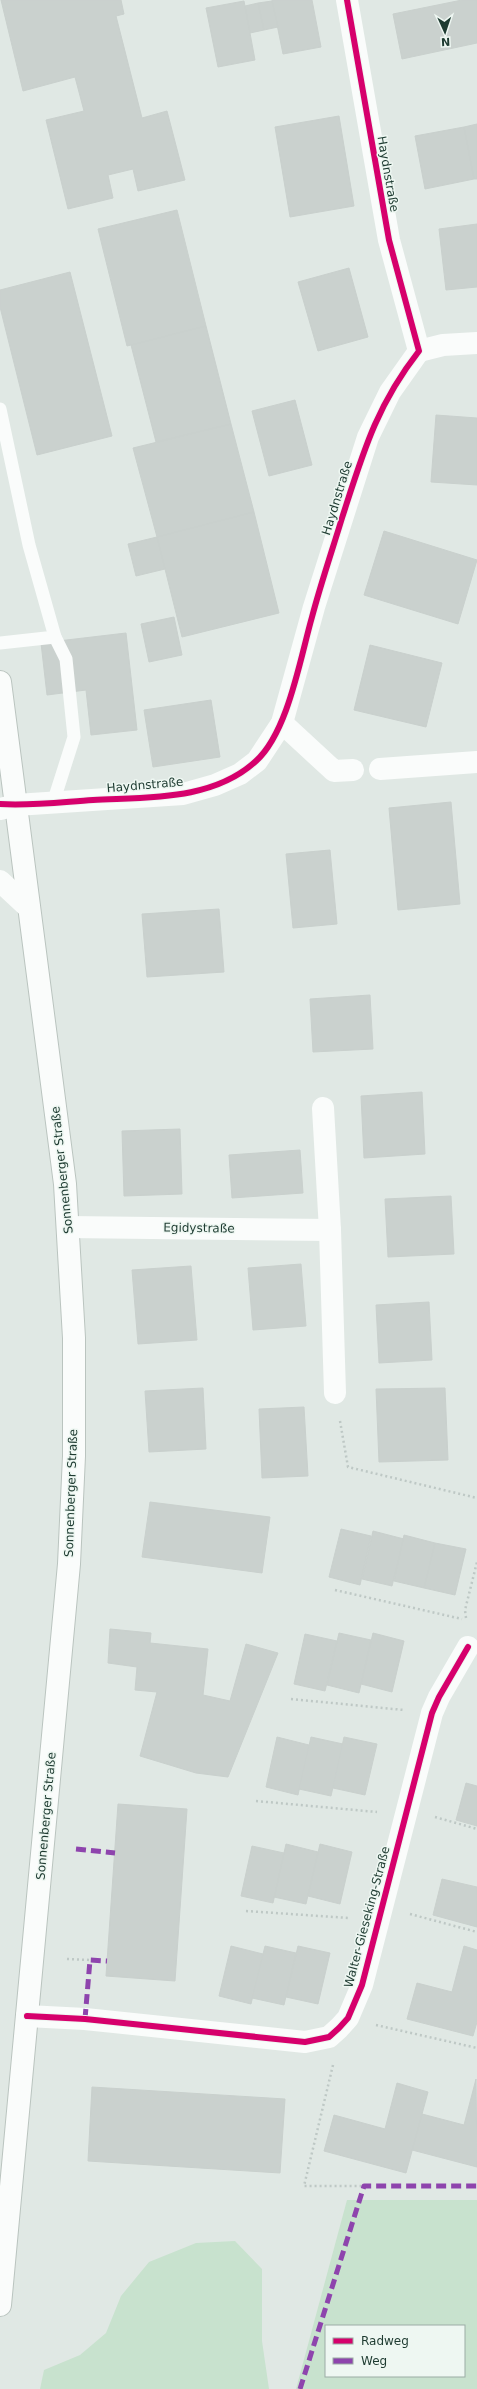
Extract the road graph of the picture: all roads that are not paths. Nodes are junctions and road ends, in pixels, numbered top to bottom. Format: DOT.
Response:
graph roads {
  1 [pos="347,0"];
  2 [pos="477,343"];
  3 [pos="419,351"];
  4 [pos="0,409"];
  5 [pos="55,637"];
  6 [pos="0,642"];
  7 [pos="0,682"];
  8 [pos="282,723"];
  9 [pos="477,762"];
  10 [pos="380,769"];
  11 [pos="353,770"];
  12 [pos="53,803"];
  13 [pos="5,806"];
  14 [pos="0,881"];
  15 [pos="29,908"];
  16 [pos="323,1108"];
  17 [pos="68,1227"];
  18 [pos="330,1230"];
  19 [pos="335,1393"];
  20 [pos="468,1647"];
  21 [pos="27,2016"];
  22 [pos="0,2305"];
  1 -- 3 [label="street, Haydnstraße"];
  2 -- 3 [label="street"];
  3 -- 8 [label="street, Haydnstraße"];
  4 -- 5 [label="lane"];
  5 -- 6 [label="lane"];
  5 -- 12 [label="lane"];
  7 -- 13 [label="street, Sonnenberger Straße"];
  8 -- 11 [label="street"];
  8 -- 12 [label="street, Haydnstraße"];
  9 -- 10 [label="street"];
  12 -- 13 [label="street, Haydnstraße"];
  13 -- 15 [label="street, Sonnenberger Straße"];
  14 -- 15 [label="street"];
  15 -- 17 [label="street, Sonnenberger Straße"];
  16 -- 18 [label="street"];
  17 -- 18 [label="street, Egidystraße"];
  17 -- 21 [label="street, Sonnenberger Straße"];
  18 -- 19 [label="street"];
  20 -- 21 [label="street, Walter-Gieseking-Straße"];
  21 -- 22 [label="street, Sonnenberger Straße"];
}
